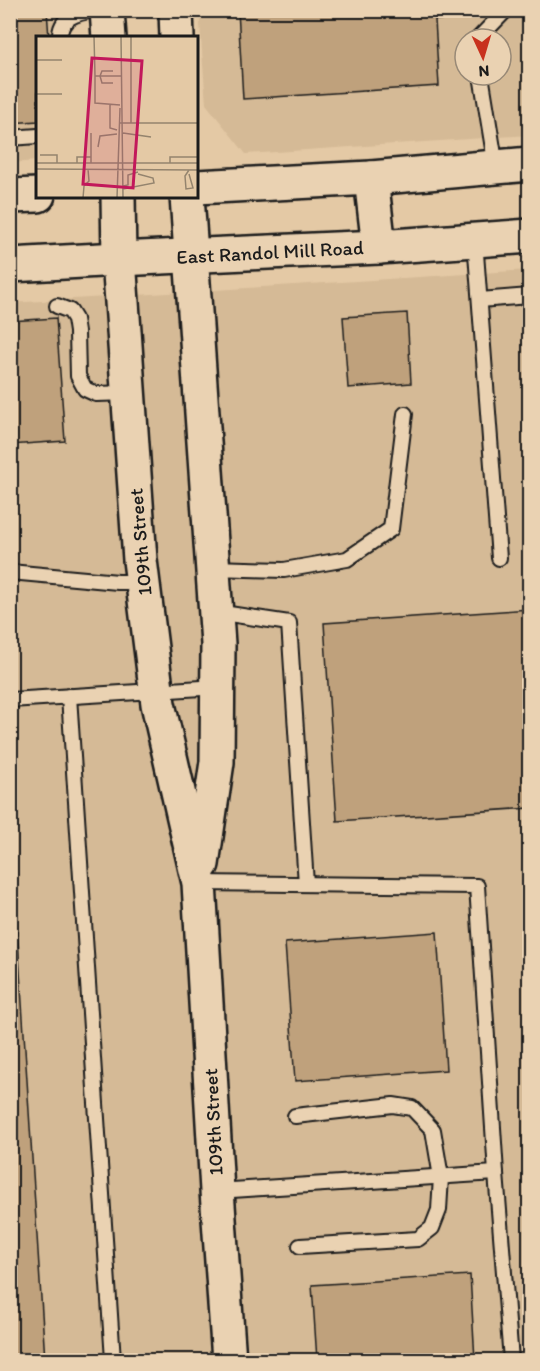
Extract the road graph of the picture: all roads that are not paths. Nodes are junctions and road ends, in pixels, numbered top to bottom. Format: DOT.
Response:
graph roads {
  1 [pos="94,10"];
  2 [pos="107,10"];
  3 [pos="176,10"];
  4 [pos="506,10"];
  5 [pos="490,27"];
  6 [pos="60,36"];
  7 [pos="109,36"];
  8 [pos="177,36"];
  9 [pos="483,87"];
  10 [pos="36,136"];
  11 [pos="10,138"];
  12 [pos="530,164"];
  13 [pos="496,167"];
  14 [pos="371,178"];
  15 [pos="198,187"];
  16 [pos="36,195"];
  17 [pos="10,196"];
  18 [pos="118,198"];
  19 [pos="187,198"];
  20 [pos="530,236"];
  21 [pos="475,240"];
  22 [pos="379,247"];
  23 [pos="191,256"];
  24 [pos="119,259"];
  25 [pos="10,265"];
  26 [pos="530,296"];
  27 [pos="480,300"];
  28 [pos="57,306"];
  29 [pos="129,393"];
  30 [pos="405,414"];
  31 [pos="499,558"];
  32 [pos="213,568"];
  33 [pos="10,572"];
  34 [pos="143,582"];
  35 [pos="216,612"];
  36 [pos="218,687"];
  37 [pos="157,691"];
  38 [pos="69,696"];
  39 [pos="10,700"];
  40 [pos="199,883"];
  41 [pos="306,884"];
  42 [pos="295,1116"];
  43 [pos="496,1173"];
  44 [pos="441,1177"];
  45 [pos="217,1191"];
  46 [pos="300,1246"];
  47 [pos="113,1360"];
  48 [pos="229,1360"];
  49 [pos="512,1360"];
  1 -- 6 [label="lane"];
  2 -- 7 [label="street"];
  3 -- 8 [label="street"];
  4 -- 5 [label="lane"];
  9 -- 13 [label="lane"];
  10 -- 11 [label="lane"];
  12 -- 13 [label="street"];
  13 -- 14 [label="street"];
  14 -- 15 [label="street"];
  14 -- 22 [label="street"];
  16 -- 17 [label="street"];
  18 -- 24 [label="street, 109th Street"];
  19 -- 23 [label="street, 109th Street"];
  20 -- 21 [label="street, East Randol Mill Road"];
  21 -- 22 [label="street, East Randol Mill Road"];
  21 -- 27 [label="lane"];
  22 -- 23 [label="street, East Randol Mill Road"];
  23 -- 24 [label="street, East Randol Mill Road"];
  23 -- 32 [label="street, 109th Street"];
  24 -- 25 [label="street, East Randol Mill Road"];
  24 -- 29 [label="street, 109th Street"];
  26 -- 27 [label="lane"];
  27 -- 31 [label="lane"];
  28 -- 29 [label="lane"];
  29 -- 34 [label="street, 109th Street"];
  30 -- 32 [label="lane"];
  32 -- 35 [label="street, 109th Street"];
  33 -- 34 [label="lane"];
  34 -- 37 [label="street, 109th Street"];
  35 -- 36 [label="street, 109th Street"];
  35 -- 41 [label="lane"];
  36 -- 37 [label="lane"];
  36 -- 40 [label="street, 109th Street"];
  37 -- 38 [label="lane"];
  37 -- 40 [label="street, 109th Street"];
  38 -- 39 [label="lane"];
  38 -- 47 [label="lane"];
  40 -- 41 [label="lane"];
  40 -- 45 [label="street, 109th Street"];
  41 -- 43 [label="lane"];
  42 -- 44 [label="lane"];
  43 -- 44 [label="lane"];
  43 -- 49 [label="lane"];
  44 -- 45 [label="lane"];
  44 -- 46 [label="lane"];
  45 -- 48 [label="street, 109th Street"];
}
